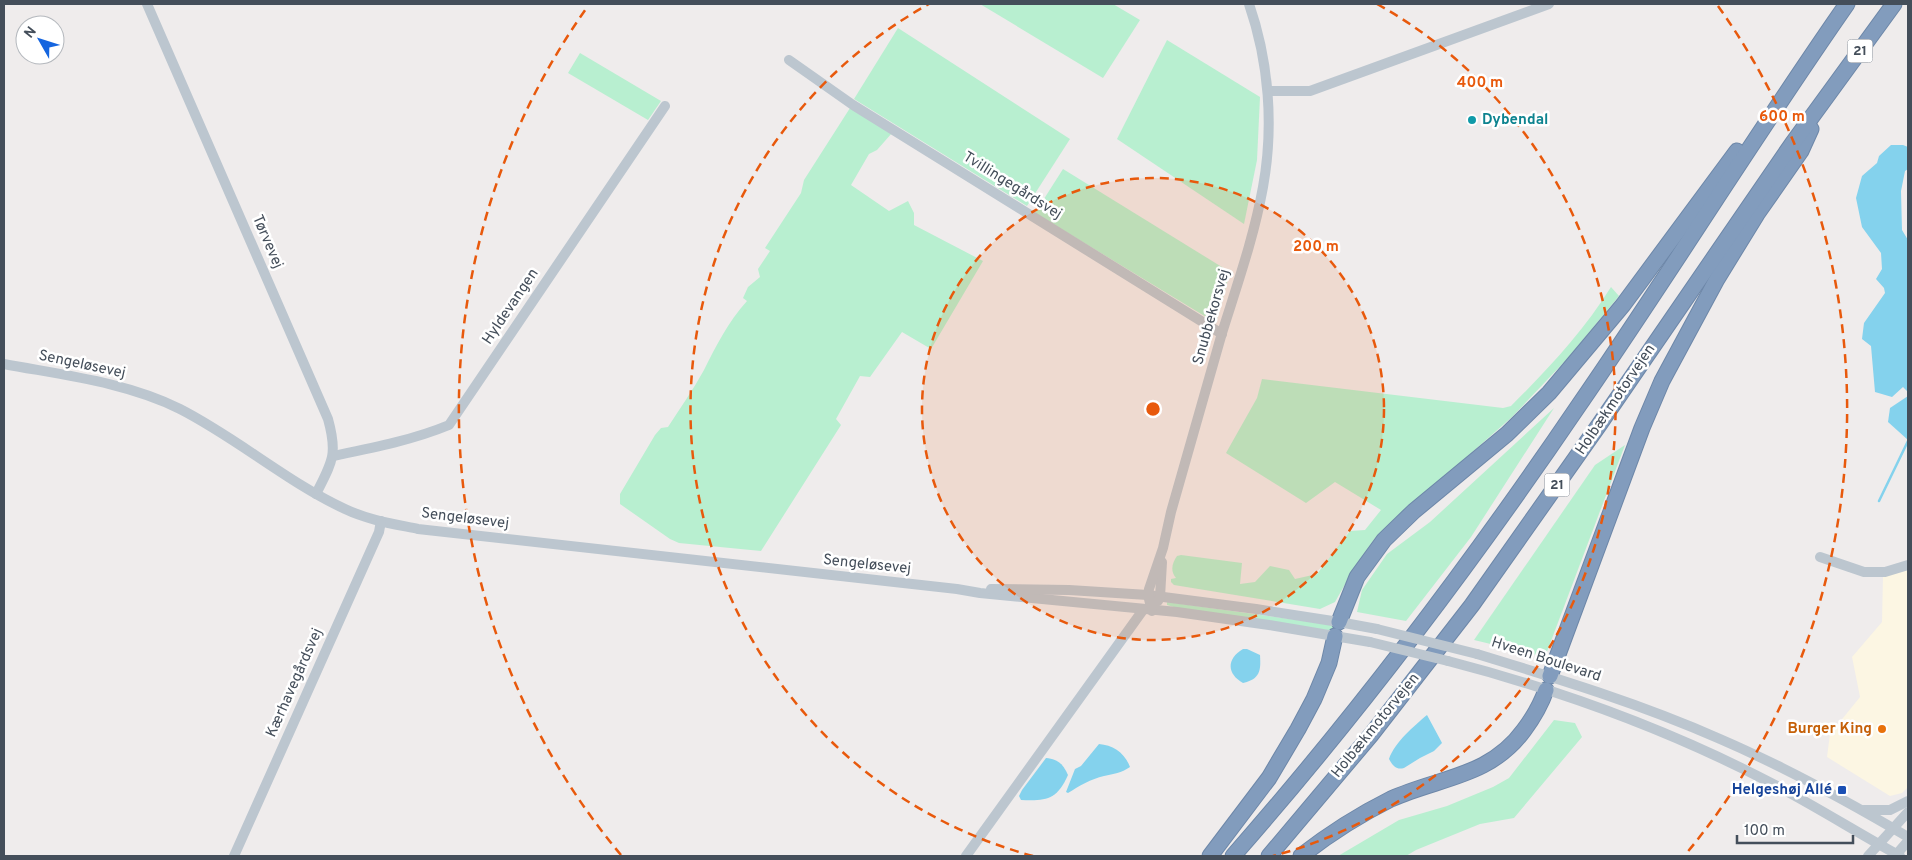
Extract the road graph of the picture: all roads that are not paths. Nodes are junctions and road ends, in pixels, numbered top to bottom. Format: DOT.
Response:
graph roads {
  1 [pos="147,4"];
  2 [pos="1249,4"];
  3 [pos="1549,4"];
  4 [pos="1846,4"];
  5 [pos="1894,4"];
  6 [pos="789,60"];
  7 [pos="1268,91"];
  8 [pos="1781,98"];
  9 [pos="1825,98"];
  10 [pos="665,106"];
  11 [pos="1222,334"];
  12 [pos="4,364"];
  13 [pos="333,456"];
  14 [pos="316,494"];
  15 [pos="380,522"];
  16 [pos="1163,548"];
  17 [pos="1820,557"];
  18 [pos="1908,565"];
  19 [pos="957,589"];
  20 [pos="1148,596"];
  21 [pos="1160,597"];
  22 [pos="1147,610"];
  23 [pos="1337,629"];
  24 [pos="1548,683"];
  25 [pos="1908,801"];
  26 [pos="1862,810"];
  27 [pos="1908,812"];
  28 [pos="1893,828"];
  29 [pos="1908,837"];
  30 [pos="1908,841"];
  31 [pos="1879,844"];
  32 [pos="234,856"];
  33 [pos="966,856"];
  34 [pos="1210,856"];
  35 [pos="1232,856"];
  36 [pos="1269,856"];
  37 [pos="1301,856"];
  38 [pos="1868,856"];
  39 [pos="1897,856"];
  1 -- 13 [label="street, Tørvevej"];
  2 -- 7 [label="street, Snubbekorsvej"];
  3 -- 7 [label="street"];
  4 -- 8 [label="highway, Holbækmotorvejen / 21"];
  5 -- 9 [label="highway, Holbækmotorvejen / 21"];
  6 -- 11 [label="street, Tvillingegårdsvej"];
  7 -- 11 [label="street, Snubbekorsvej"];
  8 -- 23 [label="highway"];
  8 -- 35 [label="highway, Holbækmotorvejen / 21"];
  9 -- 24 [label="highway"];
  9 -- 36 [label="highway, Holbækmotorvejen / 21"];
  10 -- 13 [label="street, Hyldevangen"];
  11 -- 16 [label="street, Snubbekorsvej"];
  12 -- 14 [label="street, Sengeløsevej"];
  13 -- 14 [label="street, Tørvevej"];
  14 -- 15 [label="street, Sengeløsevej"];
  15 -- 19 [label="street, Sengeløsevej"];
  15 -- 32 [label="street, Kærhavegårdsvej"];
  16 -- 20 [label="street, Snubbekorsvej"];
  16 -- 21 [label="street, Snubbekorsvej"];
  17 -- 18 [label="street"];
  19 -- 20 [label="street, Sengeløsevej"];
  19 -- 22 [label="street, Sengeløsevej"];
  20 -- 21 [label="street, Hveen Boulevard"];
  20 -- 22 [label="street"];
  21 -- 22 [label="street, Snubbekorsvej"];
  21 -- 23 [label="street, Hveen Boulevard"];
  22 -- 23 [label="street, Hveen Boulevard"];
  22 -- 33 [label="street"];
  23 -- 24 [label="street, Hveen Boulevard, bridge"];
  23 -- 24 [label="street, Hveen Boulevard, bridge"];
  23 -- 34 [label="highway"];
  24 -- 26 [label="street, Hveen Boulevard"];
  24 -- 31 [label="street, Hveen Boulevard"];
  24 -- 37 [label="highway"];
  25 -- 26 [label="street"];
  26 -- 28 [label="street, Hveen Boulevard"];
  27 -- 28 [label="street"];
  28 -- 29 [label="street, Hveen Boulevard"];
  28 -- 31 [label="street"];
  30 -- 39 [label="street"];
  31 -- 38 [label="street"];
  31 -- 39 [label="street, Hveen Boulevard"];
}
